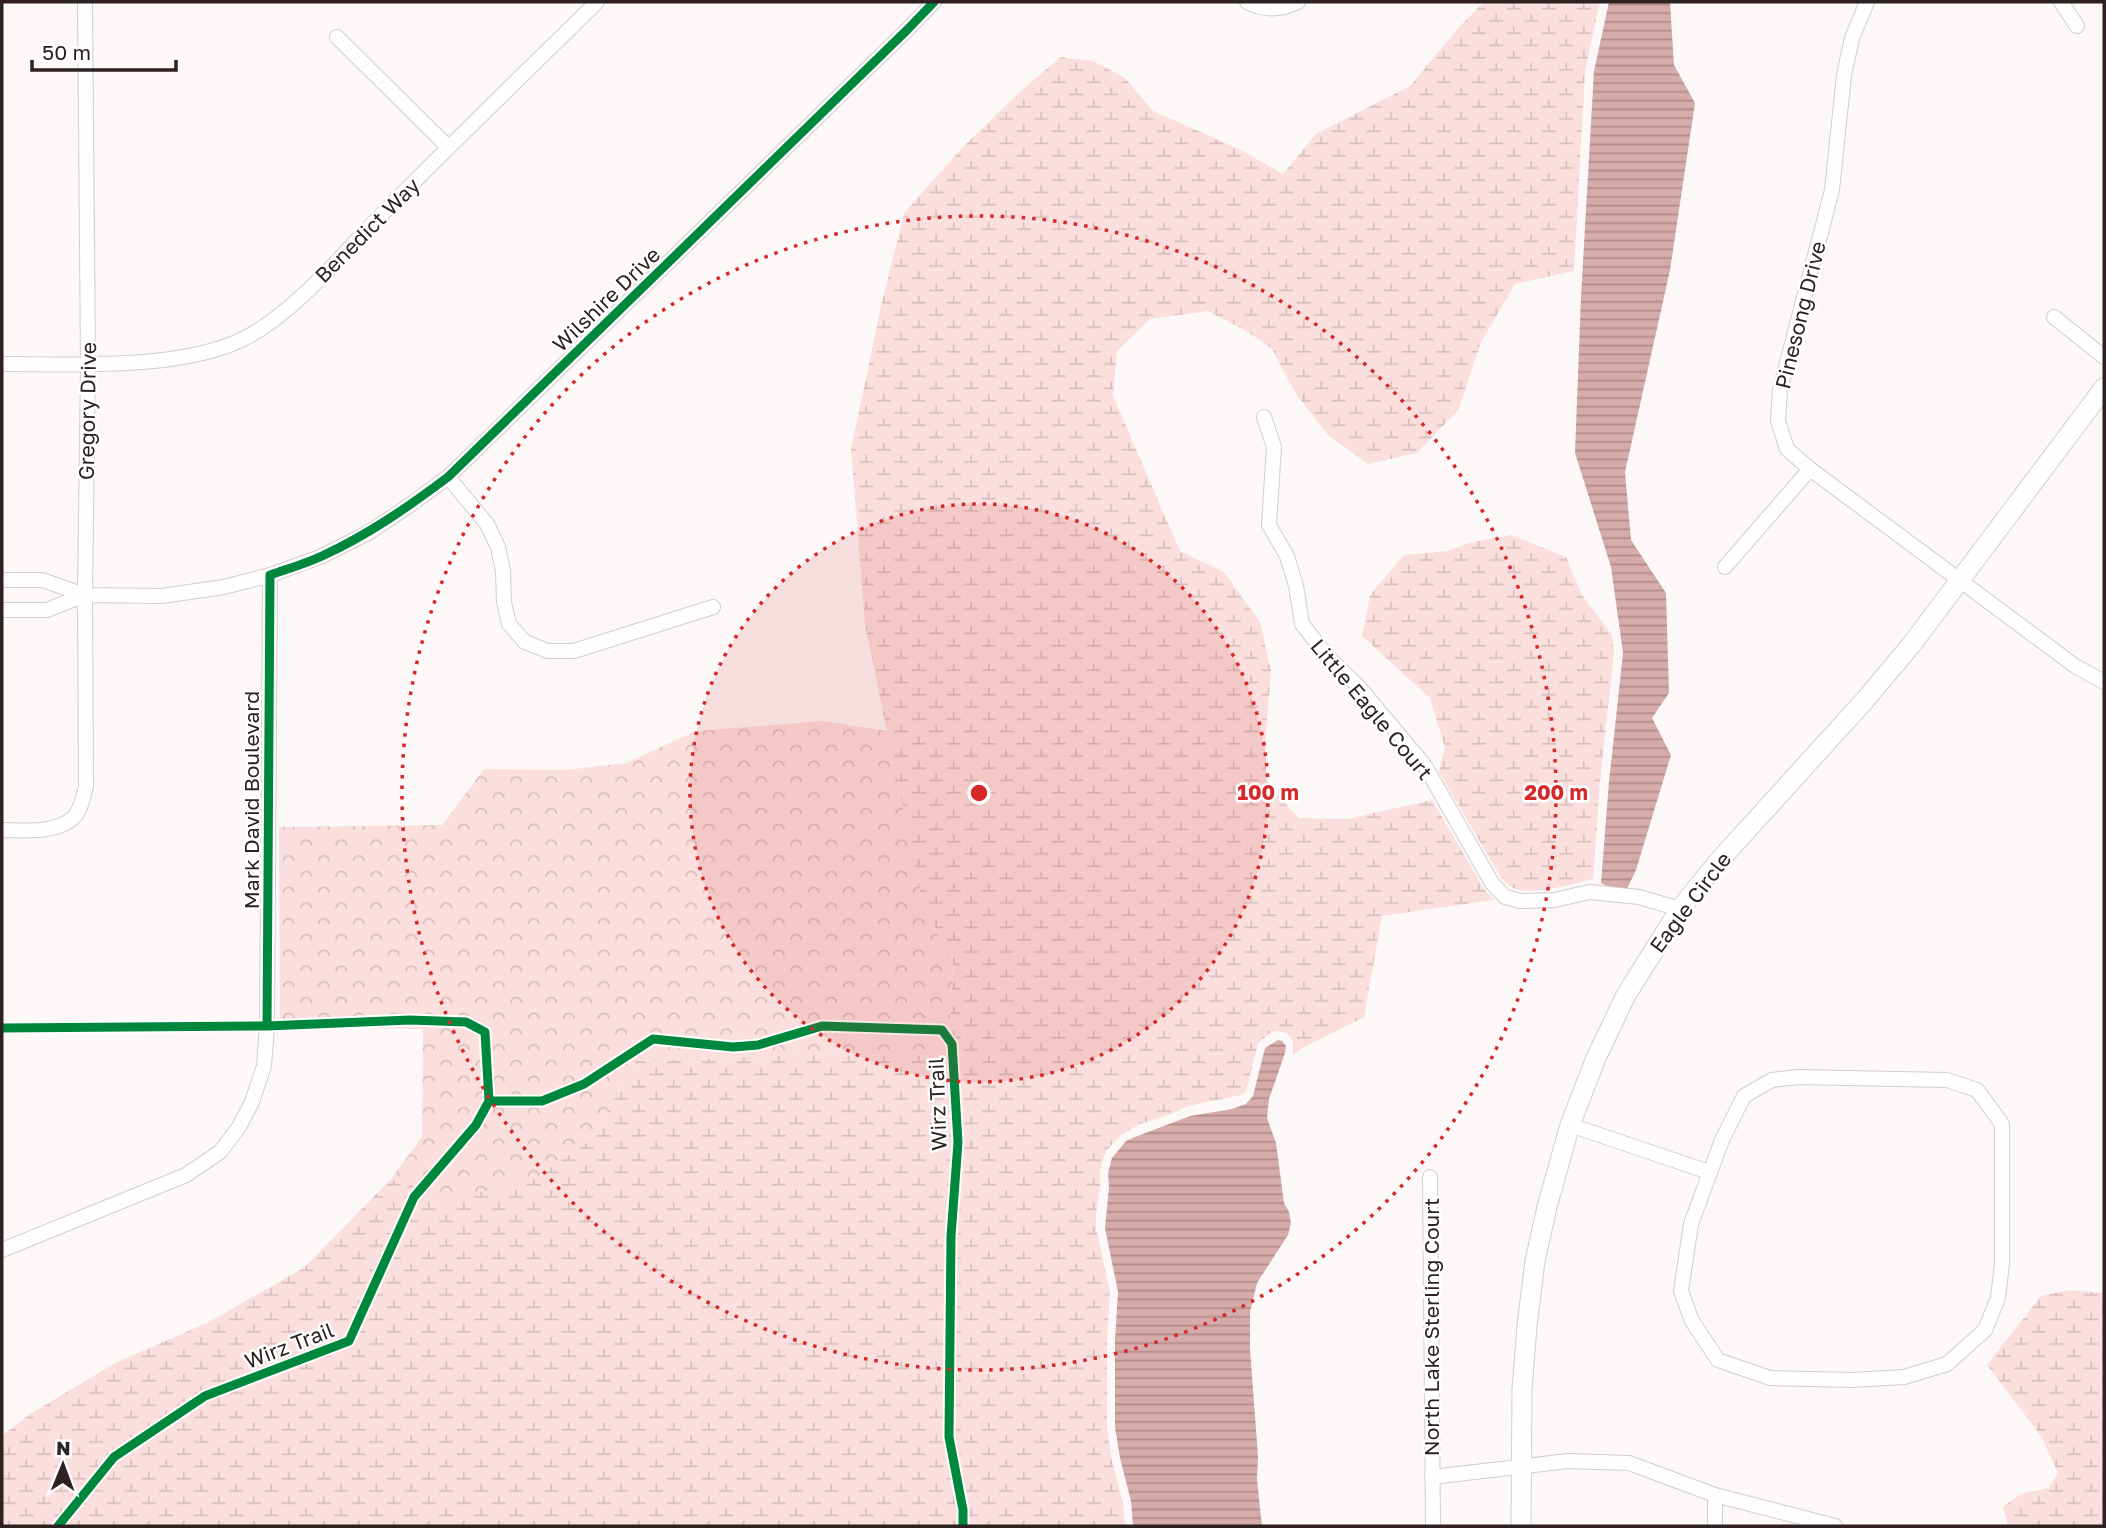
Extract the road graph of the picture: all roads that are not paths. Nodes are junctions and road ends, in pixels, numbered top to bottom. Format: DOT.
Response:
graph roads {
  1 [pos="85,2"];
  2 [pos="597,2"];
  3 [pos="934,2"];
  4 [pos="1247,2"];
  5 [pos="1298,2"];
  6 [pos="1867,2"];
  7 [pos="2061,2"];
  8 [pos="2077,26"];
  9 [pos="337,37"];
  10 [pos="448,147"];
  11 [pos="2054,317"];
  12 [pos="2104,358"];
  13 [pos="88,364"];
  14 [pos="2,365"];
  15 [pos="2104,388"];
  16 [pos="1264,417"];
  17 [pos="1810,469"];
  18 [pos="448,477"];
  19 [pos="1725,567"];
  20 [pos="270,575"];
  21 [pos="2,580"];
  22 [pos="1960,581"];
  23 [pos="85,595"];
  24 [pos="713,607"];
  25 [pos="2,610"];
  26 [pos="2104,682"];
  27 [pos="2,830"];
  28 [pos="1680,909"];
  29 [pos="1570,1125"];
  30 [pos="1709,1172"];
  31 [pos="1430,1177"];
  32 [pos="3,1246"];
  33 [pos="1522,1466"];
  34 [pos="1432,1478"];
  35 [pos="1715,1495"];
  36 [pos="1433,1526"];
  37 [pos="1521,1526"];
  38 [pos="1715,1526"];
  39 [pos="1835,1526"];
  1 -- 13 [label="street, Gregory Drive"];
  2 -- 10 [label="street, Benedict Way"];
  3 -- 18 [label="street, Wilshire Drive"];
  4 -- 5 [label="street"];
  6 -- 17 [label="street, Pinesong Drive"];
  7 -- 8 [label="street"];
  9 -- 10 [label="street"];
  10 -- 13 [label="street, Benedict Way"];
  11 -- 12 [label="street"];
  13 -- 14 [label="street, Benedict Way"];
  13 -- 23 [label="street, Gregory Drive"];
  15 -- 22 [label="street, Eagle Circle"];
  16 -- 28 [label="street, Little Eagle Court"];
  17 -- 19 [label="street"];
  17 -- 22 [label="street, Pinesong Drive"];
  18 -- 20 [label="street, Wilshire Drive"];
  18 -- 24 [label="street"];
  20 -- 23 [label="street, Wilshire Drive"];
  20 -- 32 [label="street, Mark David Boulevard"];
  21 -- 23 [label="street, Wilshire Drive"];
  22 -- 26 [label="street, Pinesong Drive"];
  22 -- 28 [label="street, Eagle Circle"];
  23 -- 25 [label="street, Wilshire Drive"];
  23 -- 27 [label="street, Gregory Drive"];
  28 -- 29 [label="street, Eagle Circle"];
  29 -- 30 [label="street"];
  29 -- 33 [label="street, Eagle Circle"];
  30 -- 30 [label="street"];
  31 -- 34 [label="street, North Lake Sterling Court"];
  33 -- 34 [label="street"];
  33 -- 35 [label="street"];
  33 -- 37 [label="street, Eagle Circle"];
  34 -- 36 [label="street, North Lake Sterling Court"];
  35 -- 38 [label="street"];
  35 -- 39 [label="street"];
}
